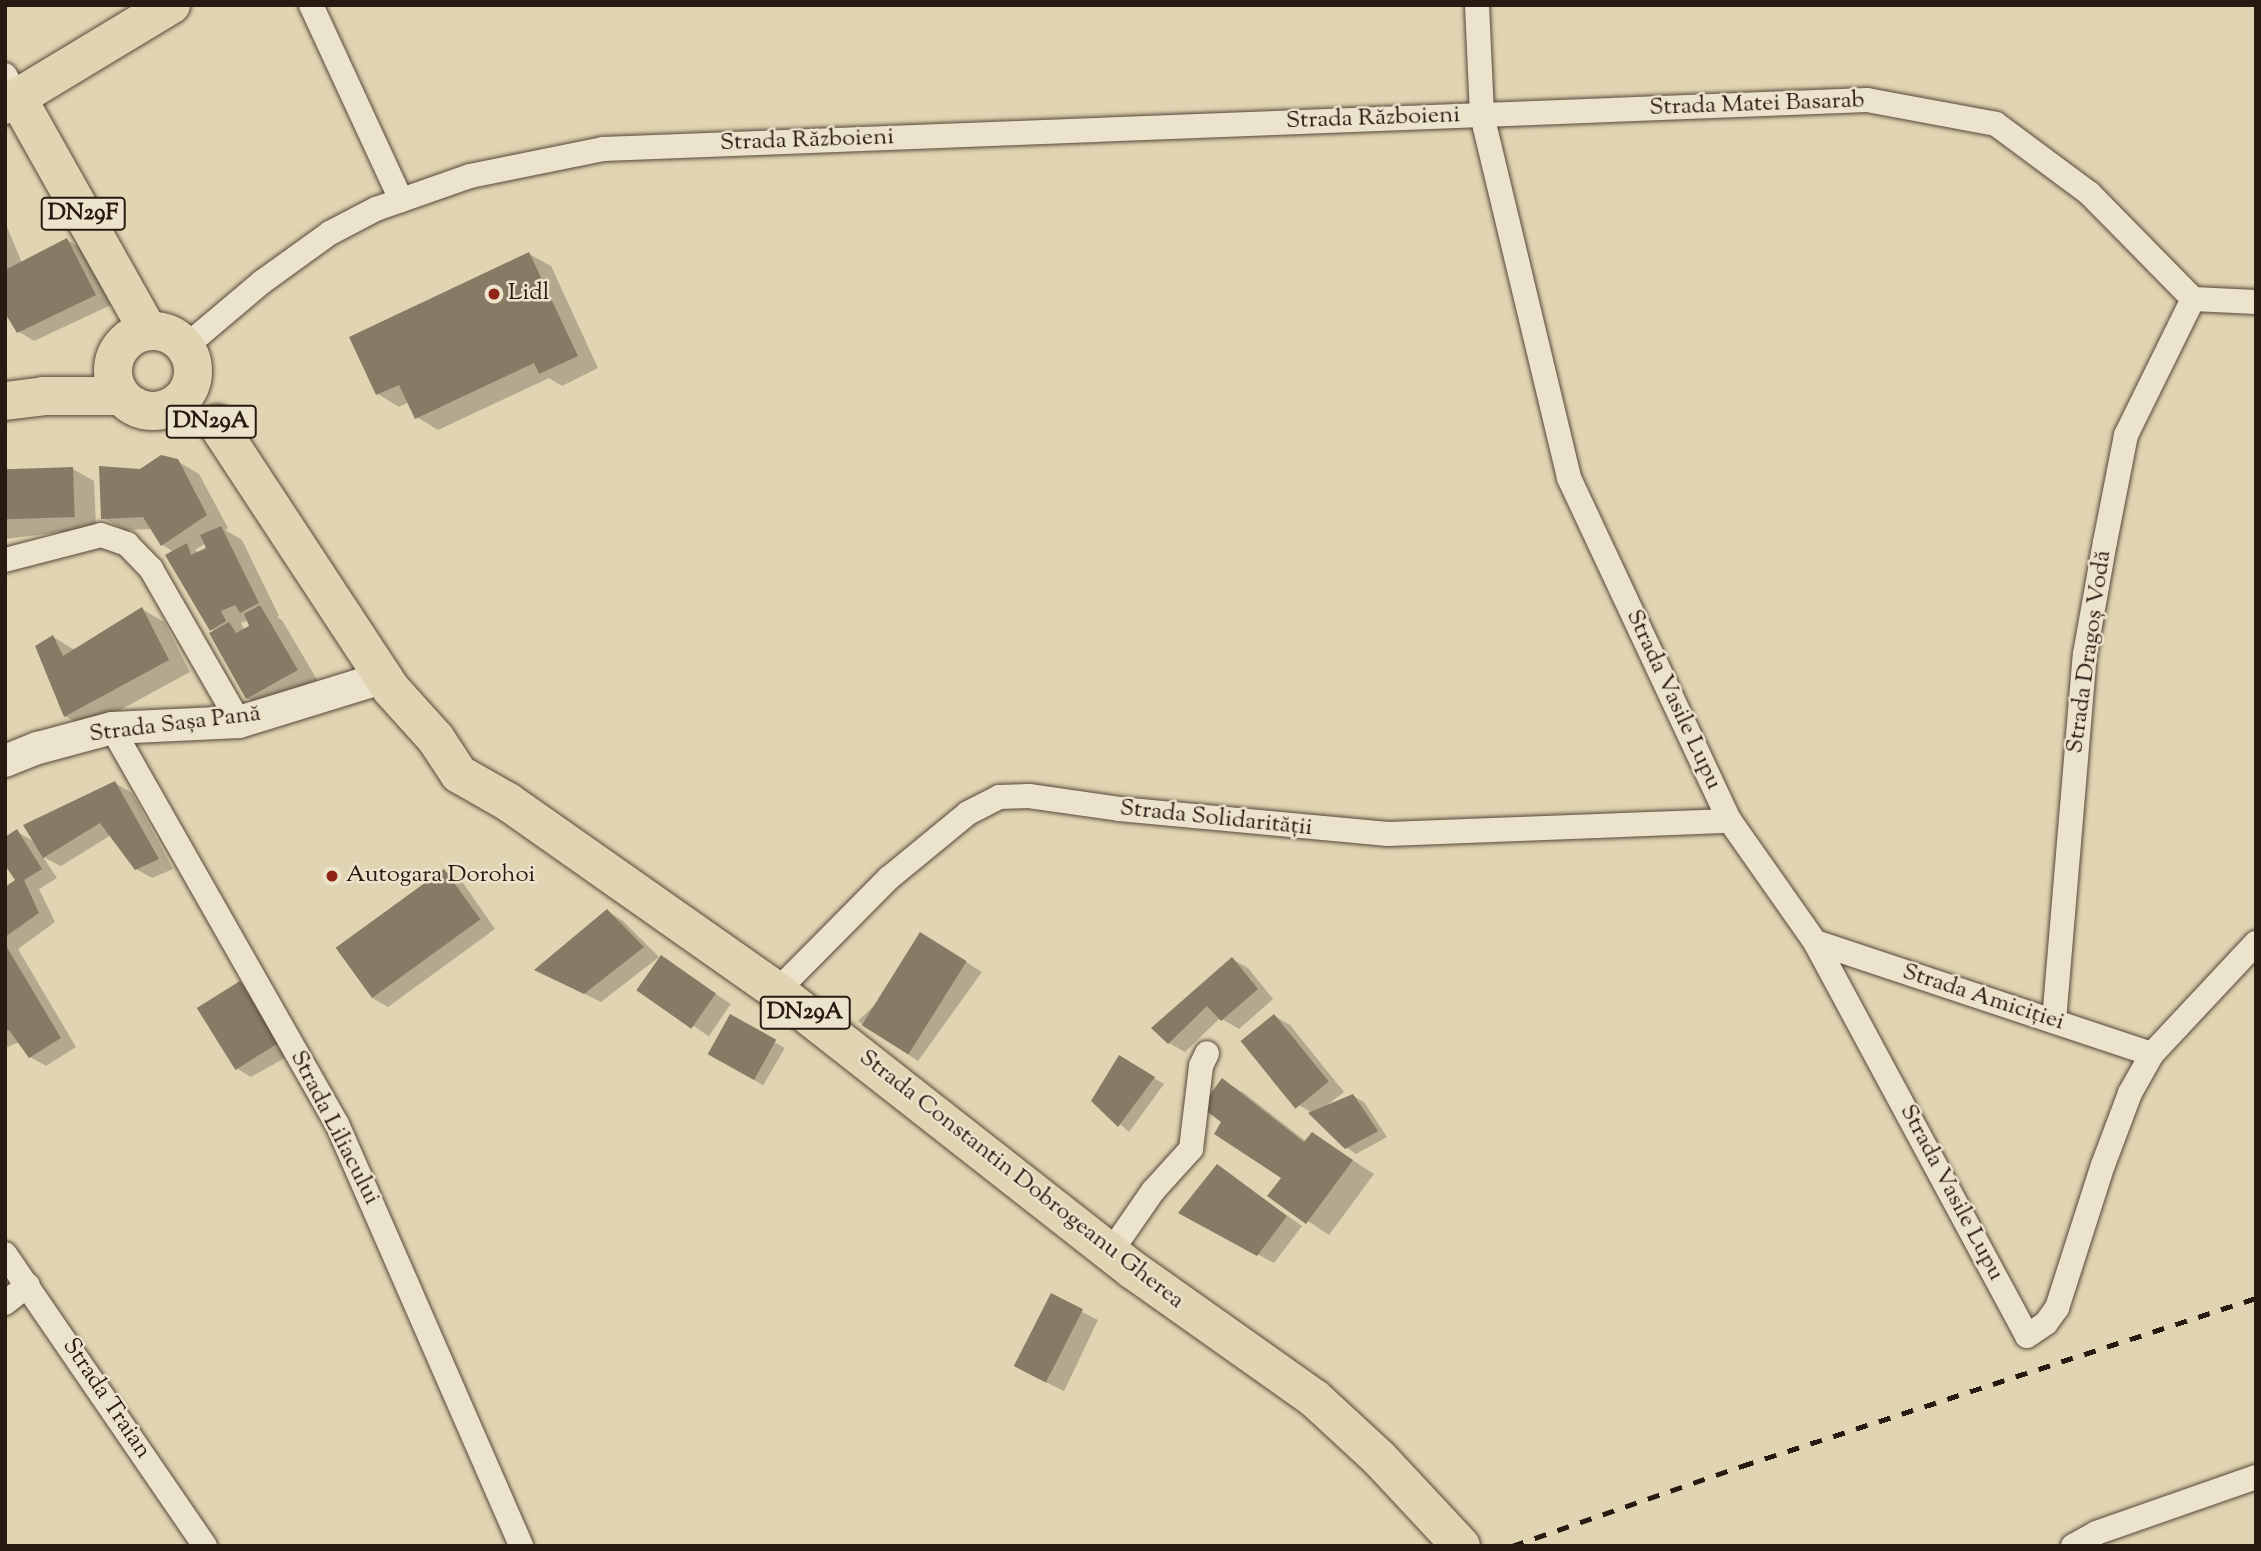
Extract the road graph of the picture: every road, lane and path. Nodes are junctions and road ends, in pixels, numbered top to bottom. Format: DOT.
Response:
graph roads {
  1 [pos="171,5"];
  2 [pos="311,5"];
  3 [pos="1477,5"];
  4 [pos="10,93"];
  5 [pos="1482,115"];
  6 [pos="401,200"];
  7 [pos="2193,299"];
  8 [pos="2256,302"];
  9 [pos="149,331"];
  10 [pos="188,365"];
  11 [pos="117,379"];
  12 [pos="5,401"];
  13 [pos="157,411"];
  14 [pos="217,424"];
  15 [pos="5,560"];
  16 [pos="385,677"];
  17 [pos="239,722"];
  18 [pos="112,728"];
  19 [pos="5,761"];
  20 [pos="1730,821"];
  21 [pos="1815,943"];
  22 [pos="2256,943"];
  23 [pos="777,992"];
  24 [pos="2054,1021"];
  25 [pos="1207,1054"];
  26 [pos="2152,1054"];
  27 [pos="1110,1252"];
  28 [pos="5,1254"];
  29 [pos="28,1285"];
  30 [pos="5,1303"];
  31 [pos="2256,1477"];
  32 [pos="205,1546"];
  33 [pos="521,1546"];
  34 [pos="1461,1546"];
  35 [pos="2073,1546"];
  1 -- 4 [label="main road, DN29F"];
  2 -- 6 [label="street"];
  3 -- 5 [label="street, Strada Vasile Lupu"];
  4 -- 9 [label="main road, DN29F"];
  5 -- 6 [label="street, Strada Războieni"];
  5 -- 7 [label="street, Strada Matei Basarab"];
  5 -- 20 [label="street, Strada Vasile Lupu"];
  6 -- 10 [label="street, Strada Războieni"];
  7 -- 8 [label="street"];
  7 -- 24 [label="street, Strada Dragoș Vodă"];
  9 -- 10 [label="main road"];
  9 -- 11 [label="main road"];
  10 -- 13 [label="main road"];
  10 -- 14 [label="main road, Strada Constantin Dobrogeanu Gherea / DN29A"];
  11 -- 12 [label="main road"];
  11 -- 13 [label="main road"];
  13 -- 14 [label="main road, DN29A"];
  14 -- 16 [label="main road, Strada Constantin Dobrogeanu Gherea / DN29A"];
  15 -- 17 [label="street"];
  16 -- 17 [label="street, Strada Sașa Pană"];
  16 -- 23 [label="main road, Strada Constantin Dobrogeanu Gherea / DN29A"];
  17 -- 18 [label="street, Strada Sașa Pană"];
  18 -- 19 [label="street, Strada Sașa Pană"];
  18 -- 33 [label="street, Strada Liliacului"];
  20 -- 21 [label="street, Strada Vasile Lupu"];
  20 -- 23 [label="street, Strada Solidarității"];
  21 -- 24 [label="street, Strada Amiciției"];
  21 -- 26 [label="street, Strada Vasile Lupu"];
  22 -- 26 [label="street"];
  23 -- 27 [label="main road, Strada Constantin Dobrogeanu Gherea / DN29A"];
  24 -- 26 [label="street, Strada Amiciției"];
  25 -- 27 [label="street"];
  27 -- 34 [label="main road, Strada Constantin Dobrogeanu Gherea / DN29A"];
  28 -- 29 [label="street, Strada Traian"];
  29 -- 30 [label="street"];
  29 -- 32 [label="street, Strada Traian"];
  31 -- 35 [label="street"];
}
